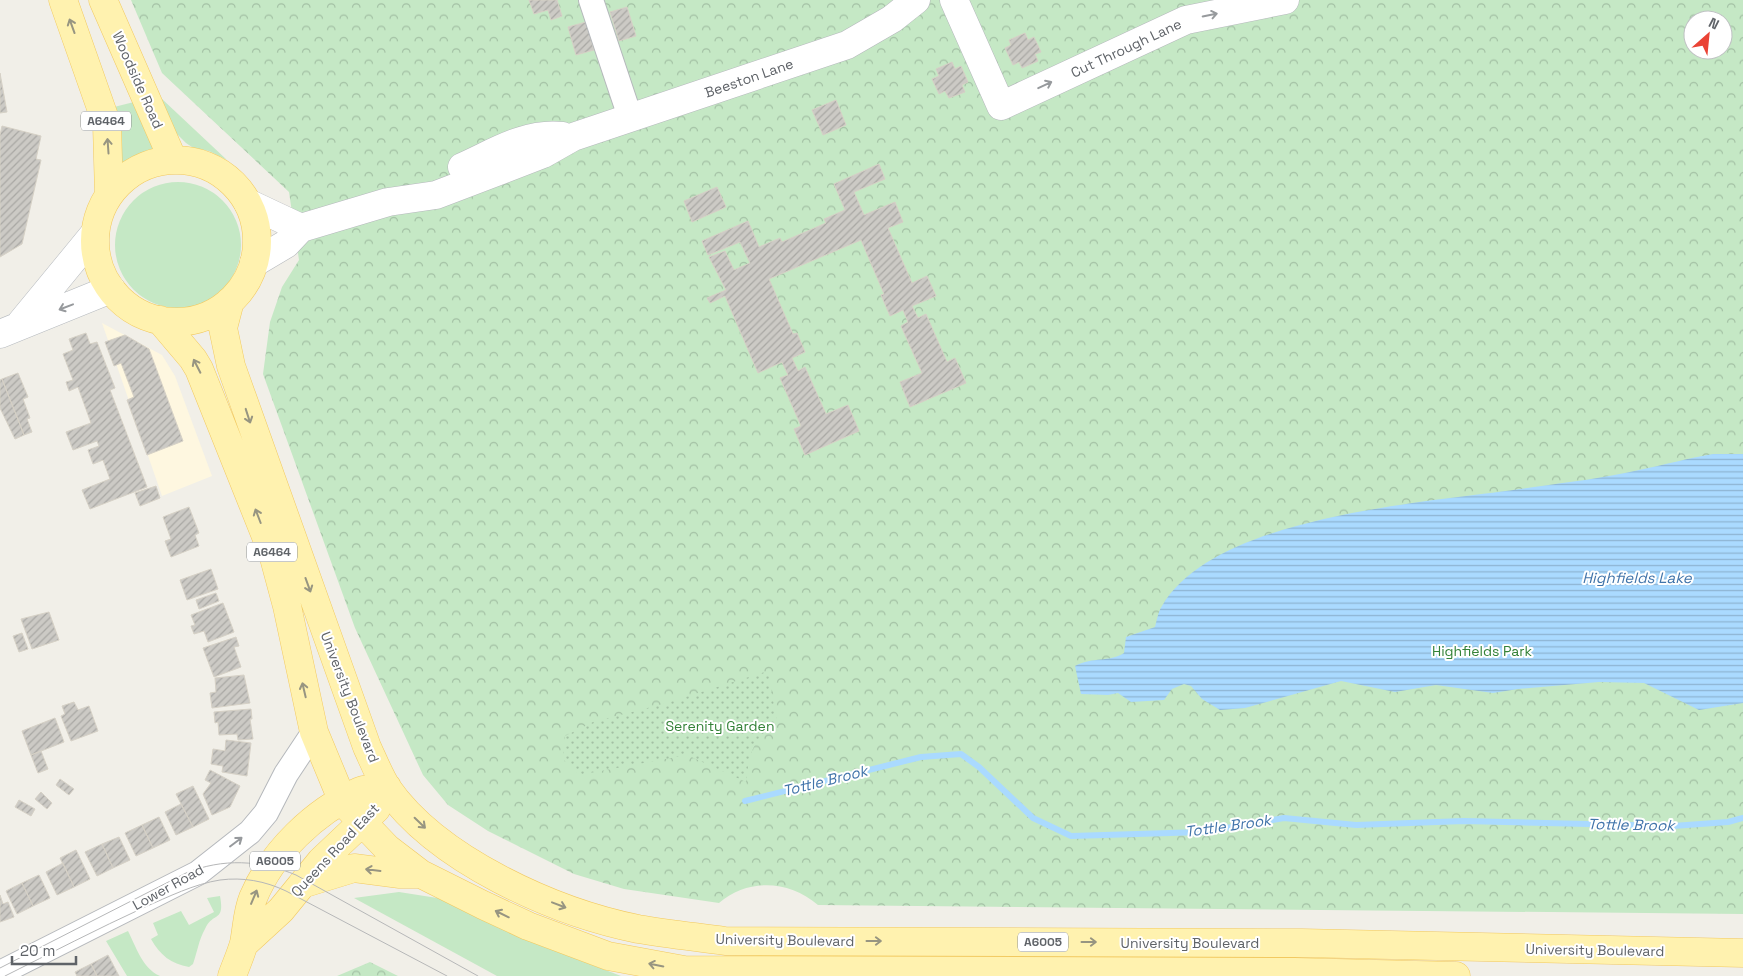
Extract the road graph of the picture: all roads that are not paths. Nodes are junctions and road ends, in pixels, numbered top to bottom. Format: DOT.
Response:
graph roads {
  1 [pos="62,0"];
  2 [pos="103,0"];
  3 [pos="592,0"];
  4 [pos="916,0"];
  5 [pos="954,0"];
  6 [pos="1285,0"];
  7 [pos="630,118"];
  8 [pos="563,136"];
  9 [pos="173,160"];
  10 [pos="110,194"];
  11 [pos="388,202"];
  12 [pos="248,203"];
  13 [pos="301,228"];
  14 [pos="95,233"];
  15 [pos="254,263"];
  16 [pos="111,289"];
  17 [pos="230,301"];
  18 [pos="160,320"];
  19 [pos="10,329"];
  20 [pos="314,732"];
  21 [pos="387,787"];
  22 [pos="343,802"];
  23 [pos="362,822"];
  24 [pos="421,874"];
  25 [pos="302,884"];
  26 [pos="244,944"];
  27 [pos="1743,954"];
  28 [pos="0,973"];
  29 [pos="232,976"];
  30 [pos="1456,976"];
  10 -- 1 [label="main road, A6464, one-way"];
  2 -- 9 [label="main road, Woodside Road / A6464"];
  3 -- 7 [label="street"];
  4 -- 7 [label="street, Beeston Lane"];
  5 -- 6 [label="street, Cut Through Lane, one-way"];
  7 -- 8 [label="street, Beeston Lane"];
  8 -- 11 [label="street, Beeston Lane"];
  8 -- 11 [label="street, Beeston Lane"];
  9 -- 10 [label="main road"];
  9 -- 12 [label="main road"];
  10 -- 14 [label="main road"];
  11 -- 13 [label="street, Beeston Lane"];
  12 -- 13 [label="street"];
  12 -- 15 [label="main road"];
  13 -- 15 [label="street"];
  14 -- 16 [label="main road"];
  14 -- 19 [label="street"];
  15 -- 17 [label="main road"];
  16 -- 18 [label="main road"];
  16 -- 19 [label="street, one-way"];
  17 -- 18 [label="main road"];
  17 -- 21 [label="main road, University Boulevard / A6464, one-way"];
  20 -- 18 [label="main road, University Boulevard / A6464, one-way"];
  20 -- 22 [label="main road, University Boulevard / A6464"];
  28 -- 20 [label="street, Lower Road, one-way"];
  21 -- 22 [label="main road, Queens Road East / A6005"];
  21 -- 23 [label="main road, Queens Road East / A6005"];
  21 -- 27 [label="main road, University Boulevard / A6005, one-way"];
  22 -- 23 [label="main road, University Boulevard / A6464"];
  26 -- 22 [label="main road, Queens Road East / A6005, one-way"];
  23 -- 24 [label="main road, University Boulevard / A6005"];
  23 -- 25 [label="main road, Queens Road East / A6005"];
  24 -- 25 [label="main road, A6005, one-way"];
  30 -- 24 [label="main road, University Boulevard / A6005, one-way"];
  25 -- 26 [label="main road, Queens Road East / A6005"];
  26 -- 29 [label="main road, Queens Road East / A6005"];
}
